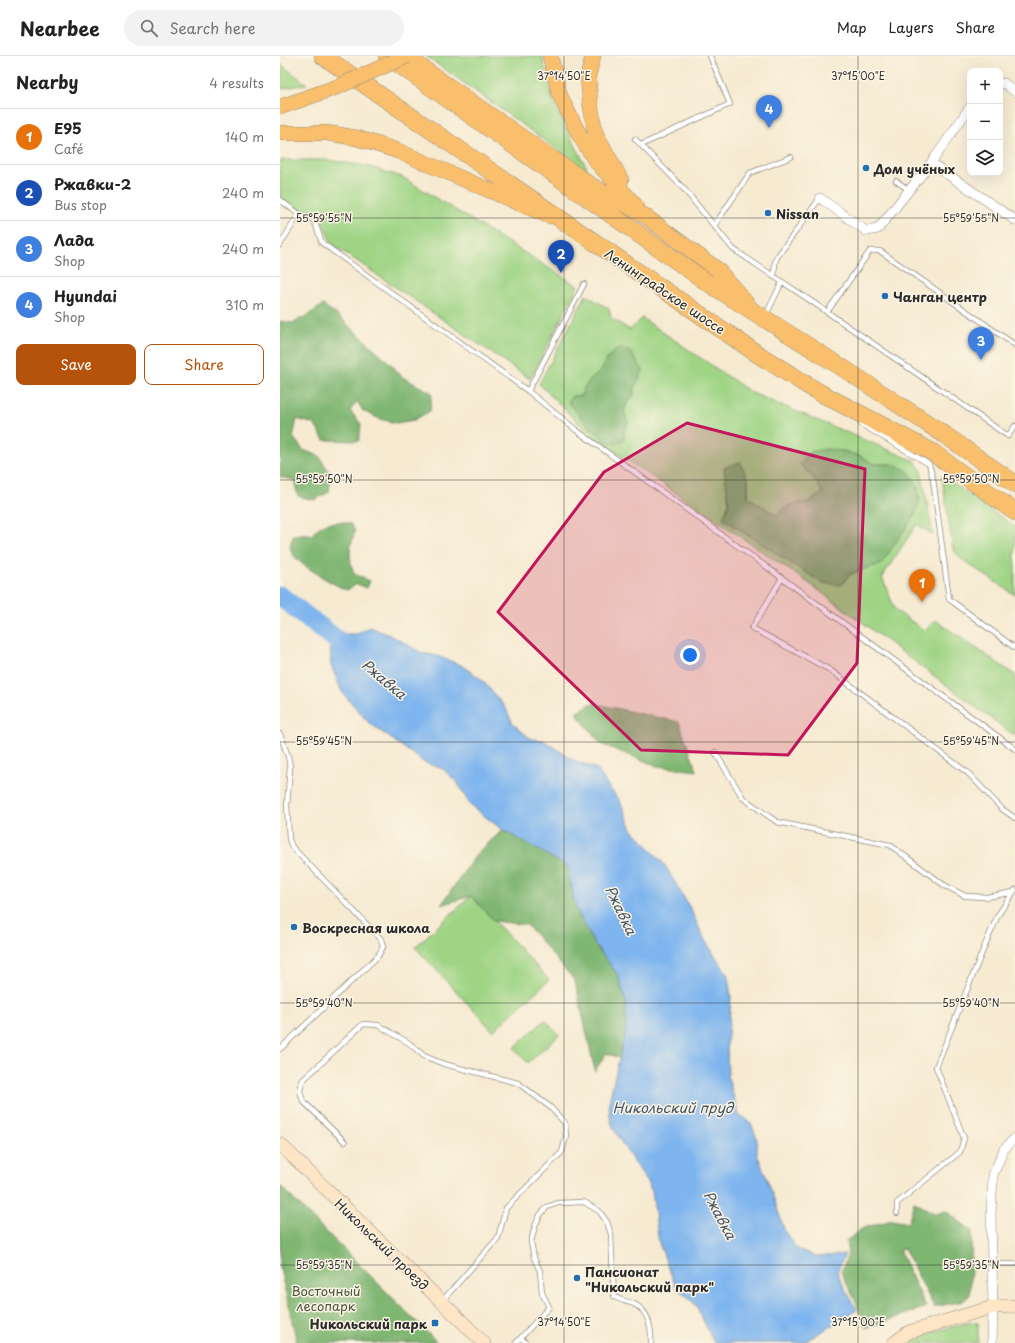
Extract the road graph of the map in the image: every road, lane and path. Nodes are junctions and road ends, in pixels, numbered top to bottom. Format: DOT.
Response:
graph roads {
  1 [pos="323,56"];
  2 [pos="387,56"];
  3 [pos="407,56"];
  4 [pos="550,56"];
  5 [pos="593,56"];
  6 [pos="710,56"];
  7 [pos="1003,84"];
  8 [pos="1015,92"];
  9 [pos="280,107"];
  10 [pos="967,111"];
  11 [pos="280,133"];
  12 [pos="636,139"];
  13 [pos="641,144"];
  14 [pos="791,157"];
  15 [pos="931,163"];
  16 [pos="896,181"];
  17 [pos="909,190"];
  18 [pos="820,198"];
  19 [pos="280,200"];
  20 [pos="299,214"];
  21 [pos="645,216"];
  22 [pos="1015,220"];
  23 [pos="570,225"];
  24 [pos="714,226"];
  25 [pos="280,245"];
  26 [pos="774,277"];
  27 [pos="782,282"];
  28 [pos="584,284"];
  29 [pos="827,312"];
  30 [pos="758,314"];
  31 [pos="1015,345"];
  32 [pos="814,390"];
  33 [pos="528,391"];
  34 [pos="844,411"];
  35 [pos="856,420"];
  36 [pos="1015,426"];
  37 [pos="1015,484"];
  38 [pos="1015,512"];
  39 [pos="782,578"];
  40 [pos="1015,648"];
  41 [pos="280,734"];
  42 [pos="1015,749"];
  43 [pos="715,752"];
  44 [pos="1015,818"];
  45 [pos="1014,891"];
  46 [pos="280,1049"];
  47 [pos="1015,1138"];
  48 [pos="345,1142"];
  49 [pos="280,1144"];
  50 [pos="897,1213"];
  51 [pos="992,1264"];
  52 [pos="1015,1264"];
  53 [pos="442,1302"];
  54 [pos="1015,1306"];
  55 [pos="993,1307"];
  56 [pos="521,1338"];
  57 [pos="484,1343"];
  58 [pos="516,1343"];
  59 [pos="526,1343"];
  60 [pos="651,1343"];
  61 [pos="894,1343"];
  62 [pos="992,1343"];
  1 -- 23 [label="highway, Ленинградское шоссе"];
  2 -- 30 [label="highway"];
  3 -- 9 [label="main road, bridge"];
  3 -- 21 [label="main road"];
  4 -- 21 [label="main road"];
  5 -- 21 [label="main road"];
  6 -- 13 [label="lane"];
  7 -- 8 [label="street"];
  10 -- 15 [label="street"];
  11 -- 23 [label="main road"];
  12 -- 13 [label="lane"];
  13 -- 24 [label="lane"];
  14 -- 24 [label="lane"];
  15 -- 17 [label="street"];
  15 -- 22 [label="street"];
  16 -- 17 [label="lane"];
  17 -- 18 [label="street"];
  18 -- 26 [label="lane"];
  19 -- 20 [label="lane"];
  20 -- 25 [label="lane"];
  20 -- 33 [label="lane"];
  21 -- 30 [label="main road"];
  23 -- 32 [label="highway, Ленинградское шоссе"];
  24 -- 26 [label="lane"];
  26 -- 27 [label="lane"];
  27 -- 29 [label="lane"];
  27 -- 30 [label="lane"];
  28 -- 33 [label="lane"];
  29 -- 31 [label="lane"];
  29 -- 36 [label="lane"];
  30 -- 37 [label="highway"];
  32 -- 34 [label="lane"];
  32 -- 38 [label="highway, Ленинградское шоссе"];
  33 -- 39 [label="lane"];
  35 -- 40 [label="lane"];
  39 -- 42 [label="lane"];
  39 -- 44 [label="lane"];
  41 -- 46 [label="lane"];
  43 -- 45 [label="lane"];
  45 -- 50 [label="lane"];
  47 -- 51 [label="street"];
  48 -- 53 [label="lane"];
  49 -- 53 [label="street, Никольский проезд"];
  51 -- 52 [label="lane"];
  51 -- 55 [label="street"];
  53 -- 57 [label="street, Никольский проезд"];
  54 -- 55 [label="street"];
  55 -- 61 [label="street"];
  55 -- 62 [label="street"];
  56 -- 58 [label="lane"];
  56 -- 59 [label="lane"];
  56 -- 60 [label="lane"];
}
